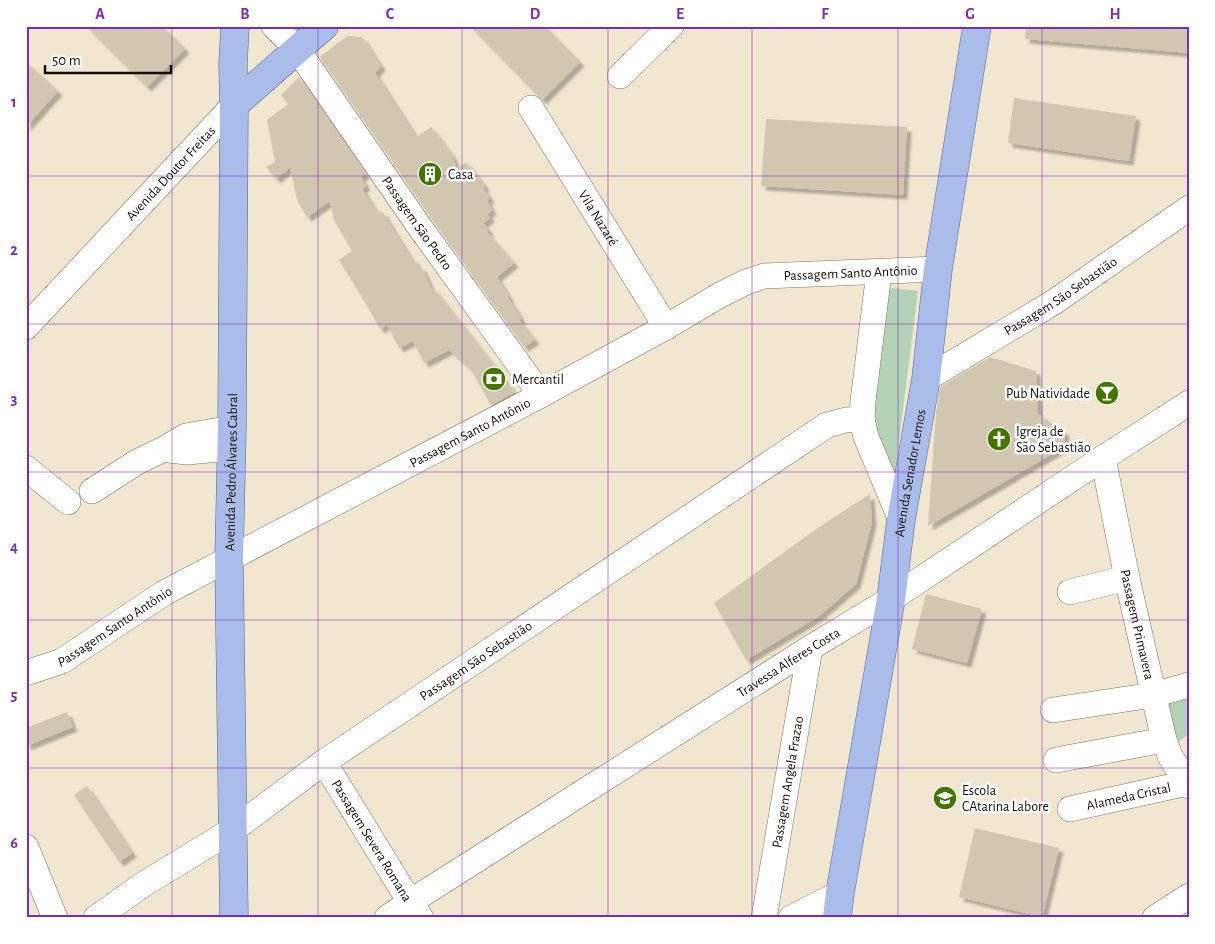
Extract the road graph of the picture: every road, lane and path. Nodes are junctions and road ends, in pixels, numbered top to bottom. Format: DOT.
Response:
graph roads {
  1 [pos="234,26"];
  2 [pos="274,26"];
  3 [pos="324,26"];
  4 [pos="671,26"];
  5 [pos="976,26"];
  6 [pos="297,49"];
  7 [pos="620,76"];
  8 [pos="234,105"];
  9 [pos="531,108"];
  10 [pos="1189,208"];
  11 [pos="938,269"];
  12 [pos="879,272"];
  13 [pos="26,327"];
  14 [pos="666,327"];
  15 [pos="926,379"];
  16 [pos="541,395"];
  17 [pos="1189,403"];
  18 [pos="862,419"];
  19 [pos="232,438"];
  20 [pos="1103,458"];
  21 [pos="26,468"];
  22 [pos="92,491"];
  23 [pos="68,502"];
  24 [pos="901,520"];
  25 [pos="229,560"];
  26 [pos="1127,578"];
  27 [pos="1070,592"];
  28 [pos="891,600"];
  29 [pos="810,648"];
  30 [pos="26,673"];
  31 [pos="1189,685"];
  32 [pos="1153,695"];
  33 [pos="1052,710"];
  34 [pos="1174,747"];
  35 [pos="1056,760"];
  36 [pos="324,762"];
  37 [pos="1188,784"];
  38 [pos="1070,809"];
  39 [pos="234,829"];
  40 [pos="26,847"];
  41 [pos="1189,896"];
  42 [pos="839,905"];
  43 [pos="416,910"];
  44 [pos="55,918"];
  45 [pos="96,918"];
  46 [pos="234,918"];
  47 [pos="387,918"];
  48 [pos="764,918"];
  49 [pos="791,918"];
  50 [pos="1155,918"];
  1 -- 8 [label="main road, Avenida Pedro Álvares Cabral"];
  2 -- 6 [label="street, Passagem São Pedro"];
  3 -- 6 [label="main road, Avenida Doutor Freitas"];
  4 -- 7 [label="street"];
  5 -- 11 [label="main road, Avenida Senador Lemos"];
  6 -- 8 [label="main road, Avenida Doutor Freitas"];
  6 -- 16 [label="street, Passagem São Pedro"];
  8 -- 13 [label="street, Avenida Doutor Freitas"];
  8 -- 19 [label="main road, Avenida Pedro Álvares Cabral"];
  9 -- 14 [label="street, Vila Nazaré"];
  10 -- 15 [label="street, Passagem São Sebastião"];
  11 -- 12 [label="street, Passagem Santo Antônio"];
  11 -- 15 [label="main road, Avenida Senador Lemos"];
  12 -- 14 [label="street, Passagem Santo Antônio"];
  12 -- 18 [label="street"];
  14 -- 16 [label="street, Passagem Santo Antônio"];
  15 -- 24 [label="main road, Avenida Senador Lemos"];
  16 -- 25 [label="street, Passagem Santo Antônio"];
  17 -- 20 [label="street, Travessa Alferes Costa"];
  18 -- 24 [label="street"];
  18 -- 36 [label="street, Passagem São Sebastião"];
  19 -- 22 [label="street"];
  19 -- 25 [label="main road, Avenida Pedro Álvares Cabral"];
  20 -- 26 [label="street, Passagem Primavera"];
  20 -- 28 [label="street, Travessa Alferes Costa"];
  21 -- 23 [label="street"];
  24 -- 28 [label="main road, Avenida Senador Lemos"];
  25 -- 30 [label="street, Passagem Santo Antônio"];
  25 -- 39 [label="main road, Avenida Pedro Álvares Cabral"];
  26 -- 27 [label="street"];
  26 -- 32 [label="street, Passagem Primavera"];
  28 -- 29 [label="street, Travessa Alferes Costa"];
  28 -- 42 [label="main road, Avenida Senador Lemos"];
  29 -- 43 [label="street, Travessa Alferes Costa"];
  29 -- 48 [label="street, Passagem Angela Frazao"];
  31 -- 32 [label="street"];
  32 -- 33 [label="street"];
  32 -- 34 [label="street, Passagem Primavera"];
  34 -- 35 [label="street"];
  34 -- 37 [label="street, Passagem Primavera"];
  36 -- 39 [label="street, Passagem São Sebastião"];
  36 -- 43 [label="street, Passagem Severa Romana"];
  37 -- 38 [label="street, Alameda Cristal"];
  39 -- 45 [label="street, Passagem São Sebastião"];
  39 -- 46 [label="main road, Avenida Pedro Álvares Cabral"];
  40 -- 44 [label="street"];
  41 -- 50 [label="street"];
  42 -- 49 [label="street"];
  43 -- 47 [label="street, Travessa Alferes Costa"];
}
